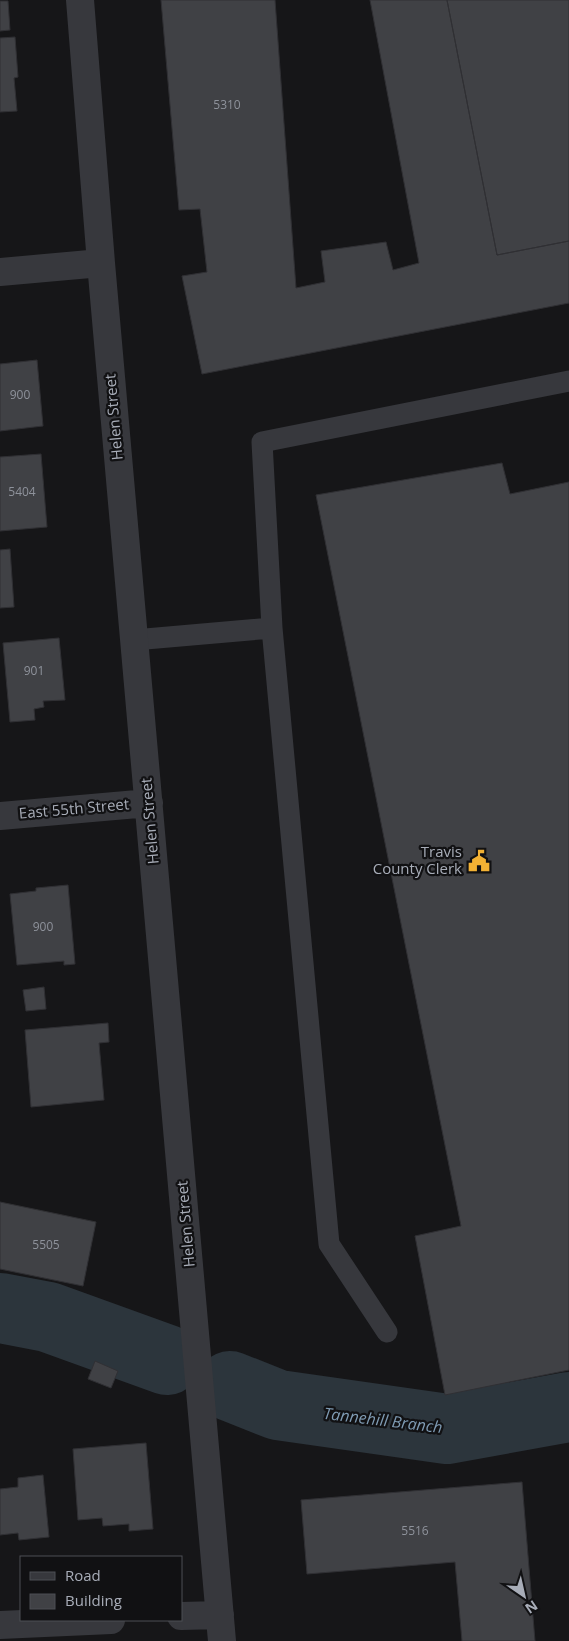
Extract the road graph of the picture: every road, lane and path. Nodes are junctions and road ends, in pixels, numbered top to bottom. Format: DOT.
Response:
graph roads {
  1 [pos="80,0"];
  2 [pos="101,262"];
  3 [pos="0,272"];
  4 [pos="569,380"];
  5 [pos="272,628"];
  6 [pos="134,640"];
  7 [pos="149,802"];
  8 [pos="0,816"];
  9 [pos="387,1332"];
  10 [pos="182,1616"];
  11 [pos="89,1621"];
  12 [pos="0,1625"];
  13 [pos="221,1628"];
  1 -- 2 [label="street, Helen Street"];
  2 -- 3 [label="street"];
  2 -- 6 [label="street, Helen Street"];
  4 -- 5 [label="lane"];
  5 -- 6 [label="lane"];
  5 -- 9 [label="lane"];
  6 -- 7 [label="street, Helen Street"];
  7 -- 8 [label="street, East 55th Street"];
  7 -- 13 [label="street, Helen Street"];
  10 -- 13 [label="street"];
  11 -- 12 [label="street"];
}
